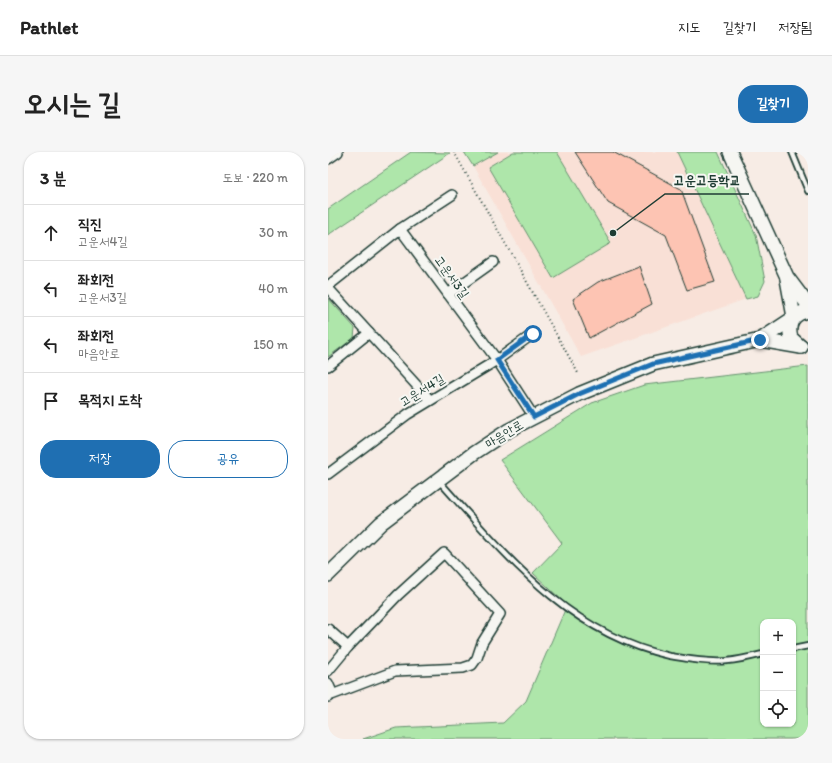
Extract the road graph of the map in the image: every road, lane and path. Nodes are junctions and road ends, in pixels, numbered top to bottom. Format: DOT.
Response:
graph roads {
  1 [pos="338,152"];
  2 [pos="454,152"];
  3 [pos="792,152"];
  4 [pos="733,154"];
  5 [pos="328,159"];
  6 [pos="808,191"];
  7 [pos="452,195"];
  8 [pos="400,229"];
  9 [pos="493,262"];
  10 [pos="787,277"];
  11 [pos="328,287"];
  12 [pos="448,294"];
  13 [pos="808,305"];
  14 [pos="808,311"];
  15 [pos="793,318"];
  16 [pos="369,333"];
  17 [pos="533,334"];
  18 [pos="760,340"];
  19 [pos="804,347"];
  20 [pos="497,360"];
  21 [pos="328,366"];
  22 [pos="578,373"];
  23 [pos="430,400"];
  24 [pos="534,417"];
  25 [pos="328,474"];
  26 [pos="438,480"];
  27 [pos="328,576"];
  28 [pos="328,629"];
  29 [pos="808,646"];
  30 [pos="348,647"];
  31 [pos="796,648"];
  32 [pos="760,655"];
  33 [pos="328,671"];
  34 [pos="328,683"];
  35 [pos="328,697"];
  1 -- 5 [label="street"];
  2 -- 22 [label="path"];
  3 -- 6 [label="lane"];
  4 -- 10 [label="street"];
  7 -- 8 [label="street"];
  8 -- 11 [label="street"];
  8 -- 12 [label="street, 고운서3길"];
  9 -- 12 [label="street"];
  10 -- 13 [label="street"];
  10 -- 15 [label="street"];
  11 -- 16 [label="street"];
  12 -- 20 [label="street, 고운서3길"];
  14 -- 15 [label="street"];
  15 -- 18 [label="street"];
  15 -- 19 [label="street"];
  16 -- 21 [label="street"];
  16 -- 23 [label="street"];
  17 -- 20 [label="street, 고운서4길"];
  18 -- 19 [label="street"];
  18 -- 24 [label="street, 마음안로"];
  20 -- 23 [label="street, 고운서4길"];
  20 -- 24 [label="street, 고운서3길"];
  23 -- 25 [label="street, 고운서4길"];
  24 -- 26 [label="street, 마음안로"];
  26 -- 27 [label="street, 마음안로"];
  26 -- 32 [label="lane"];
  28 -- 30 [label="street"];
  29 -- 31 [label="lane"];
  30 -- 33 [label="street"];
  30 -- 35 [label="street"];
  34 -- 35 [label="street"];
}
